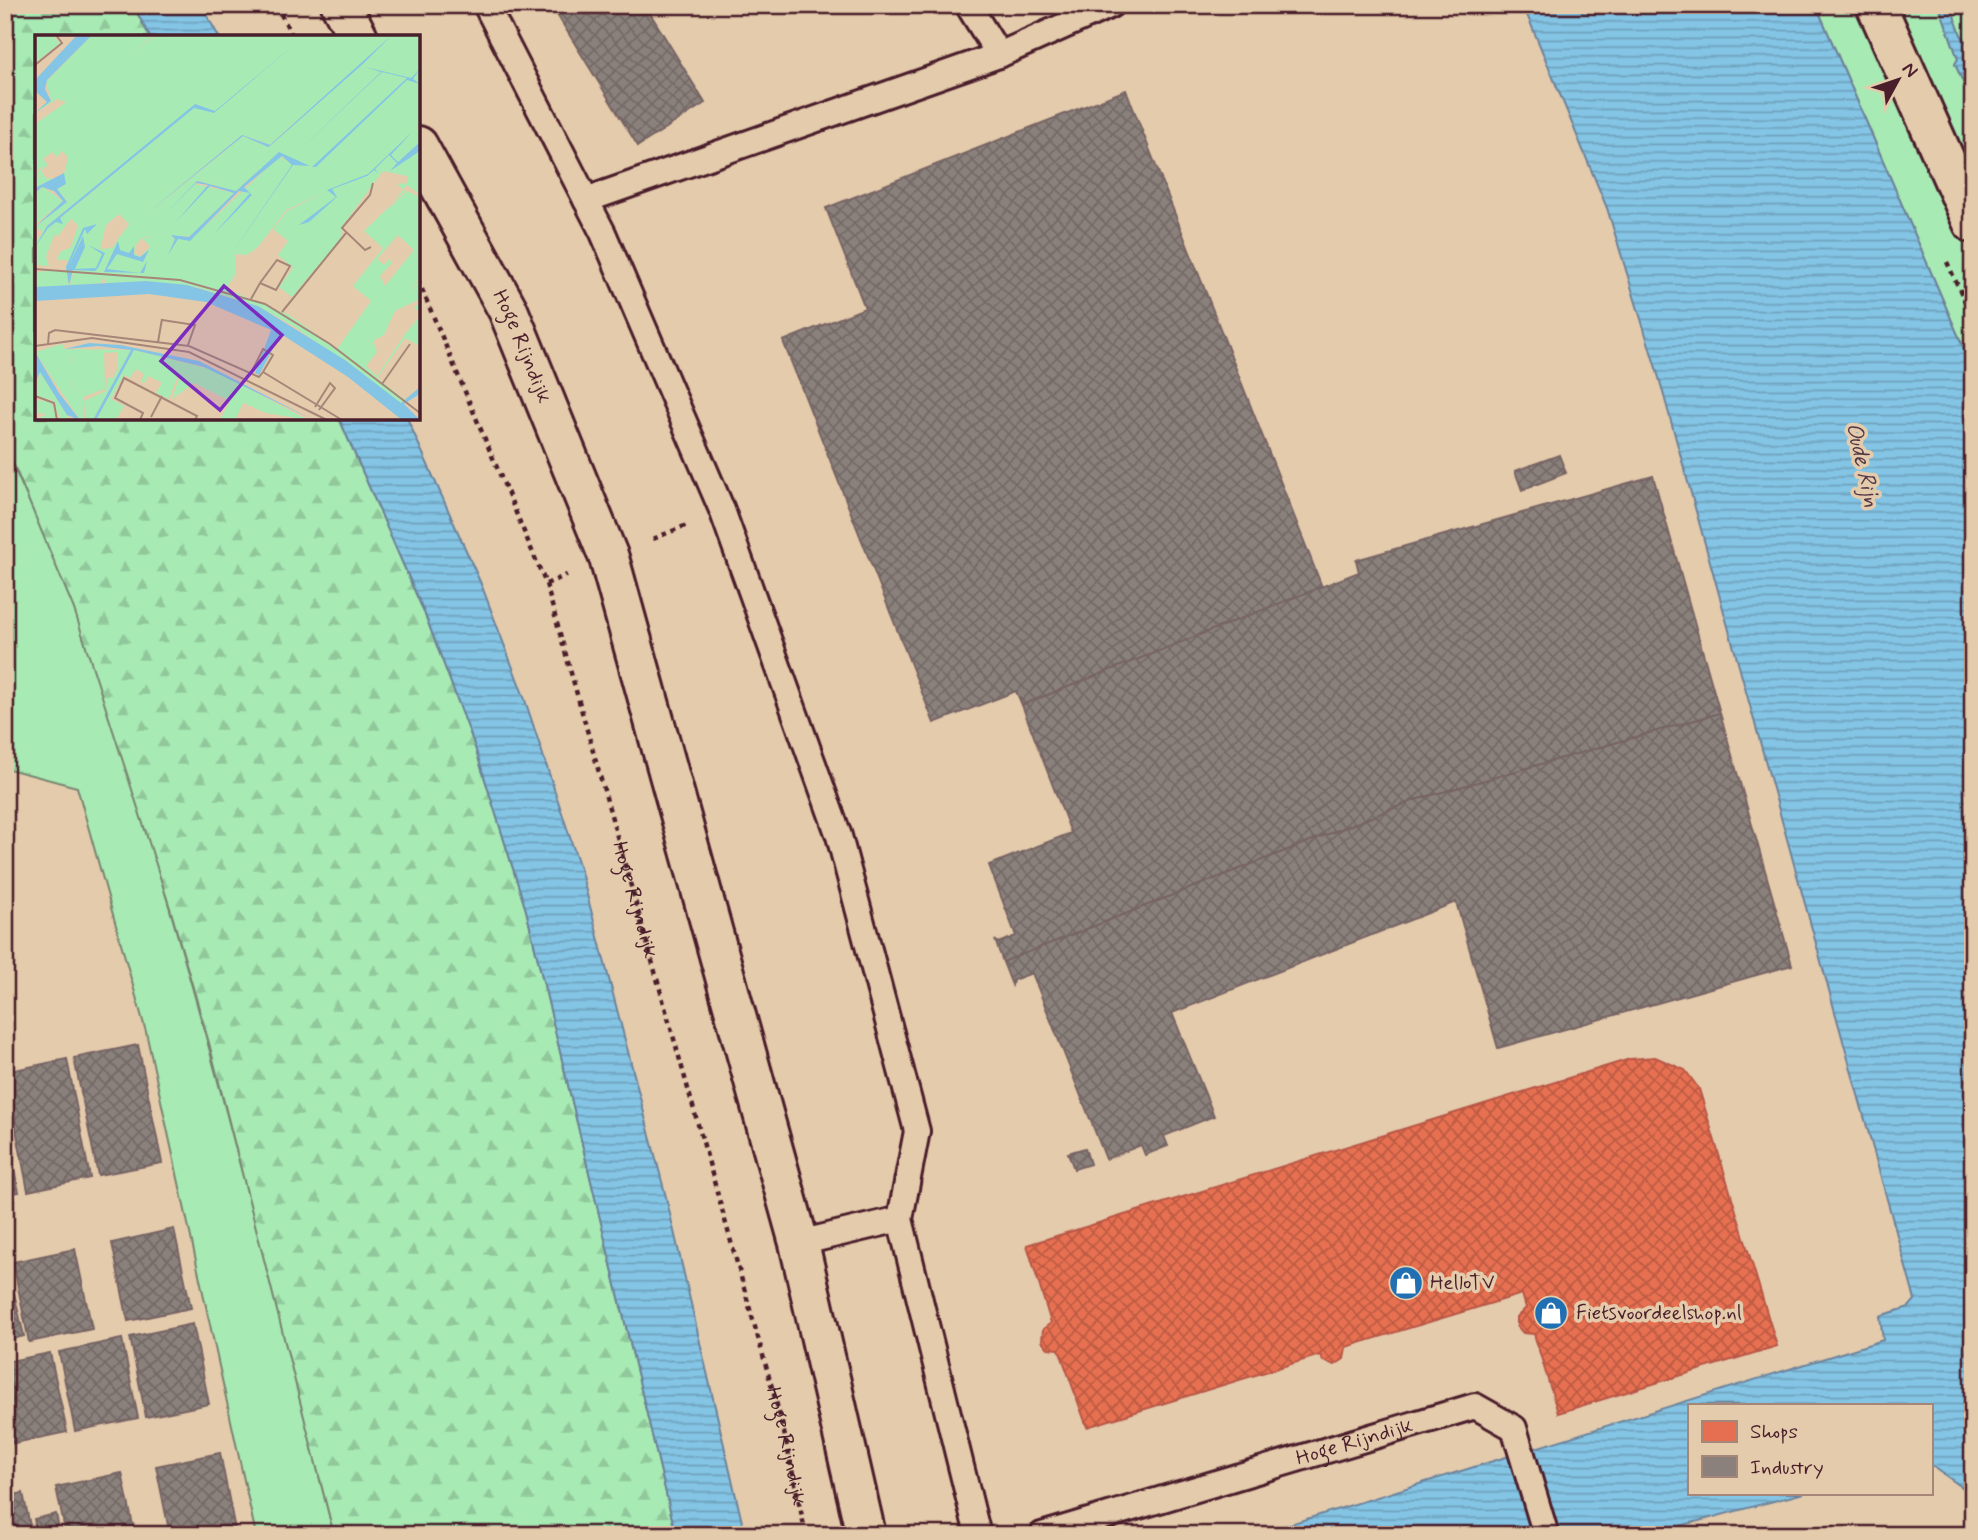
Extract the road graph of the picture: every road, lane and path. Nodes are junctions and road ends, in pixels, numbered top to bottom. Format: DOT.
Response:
graph roads {
  1 [pos="276,5"];
  2 [pos="341,5"];
  3 [pos="486,5"];
  4 [pos="968,5"];
  5 [pos="1111,5"];
  6 [pos="1876,5"];
  7 [pos="292,35"];
  8 [pos="357,35"];
  9 [pos="999,55"];
  10 [pos="420,150"];
  11 [pos="586,200"];
  12 [pos="1973,223"];
  13 [pos="420,285"];
  14 [pos="900,1219"];
  15 [pos="799,1243"];
  16 [pos="806,1535"];
  17 [pos="866,1535"];
  18 [pos="978,1535"];
  19 [pos="1042,1535"];
  20 [pos="1546,1535"];
  1 -- 7 [label="path"];
  2 -- 8 [label="street"];
  3 -- 11 [label="lane"];
  4 -- 9 [label="lane"];
  5 -- 9 [label="lane"];
  6 -- 12 [label="street"];
  9 -- 11 [label="lane"];
  10 -- 15 [label="street, Hoge Rijndijk"];
  11 -- 14 [label="lane"];
  13 -- 16 [label="path, Hoge Rijndijk"];
  14 -- 15 [label="lane"];
  14 -- 18 [label="lane"];
  15 -- 17 [label="street, Hoge Rijndijk"];
  19 -- 20 [label="lane, Hoge Rijndijk"];
}
